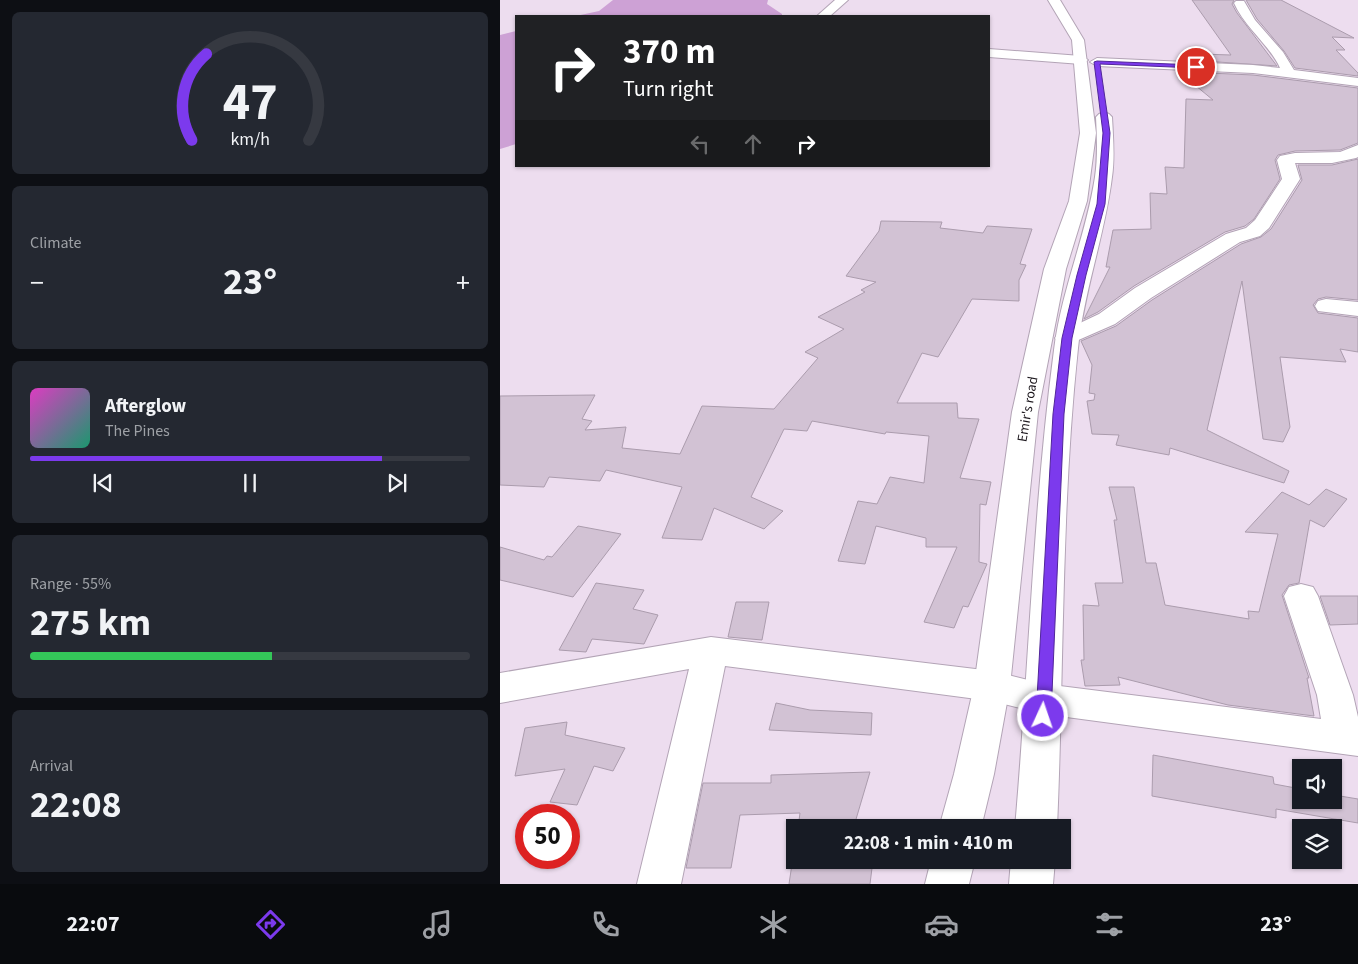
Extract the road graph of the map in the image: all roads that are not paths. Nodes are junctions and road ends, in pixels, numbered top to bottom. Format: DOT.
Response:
graph roads {
  1 [pos="842,0"];
  2 [pos="1054,0"];
  3 [pos="1067,0"];
  4 [pos="1240,3"];
  5 [pos="824,15"];
  6 [pos="990,53"];
  7 [pos="1089,61"];
  8 [pos="1289,74"];
  9 [pos="1336,80"];
  10 [pos="1358,82"];
  11 [pos="1352,98"];
  12 [pos="1358,150"];
  13 [pos="1326,306"];
  14 [pos="1358,309"];
  15 [pos="1067,338"];
  16 [pos="1301,596"];
  17 [pos="712,651"];
  18 [pos="992,686"];
  19 [pos="500,688"];
  20 [pos="1044,699"];
  21 [pos="1351,739"];
  22 [pos="962,819"];
  23 [pos="1037,819"];
  24 [pos="950,869"];
  25 [pos="1032,869"];
  26 [pos="659,884"];
  27 [pos="947,884"];
  28 [pos="1031,884"];
  1 -- 5 [label="main road"];
  2 -- 7 [label="main road, Emir's road"];
  3 -- 7 [label="main road, Emir's road"];
  4 -- 8 [label="main road"];
  6 -- 7 [label="main road"];
  7 -- 8 [label="main road"];
  7 -- 15 [label="main road, Emir's road"];
  7 -- 18 [label="main road, Emir's road"];
  8 -- 9 [label="main road"];
  9 -- 10 [label="main road"];
  9 -- 11 [label="main road"];
  12 -- 15 [label="main road"];
  13 -- 14 [label="main road"];
  15 -- 20 [label="main road, Emir's road"];
  16 -- 21 [label="main road"];
  17 -- 18 [label="main road"];
  17 -- 19 [label="main road"];
  17 -- 26 [label="main road"];
  18 -- 20 [label="main road"];
  18 -- 22 [label="main road, Emir's road"];
  20 -- 21 [label="main road"];
  20 -- 23 [label="main road, Emir's road"];
  24 -- 27 [label="main road"];
  25 -- 28 [label="main road"];
}
